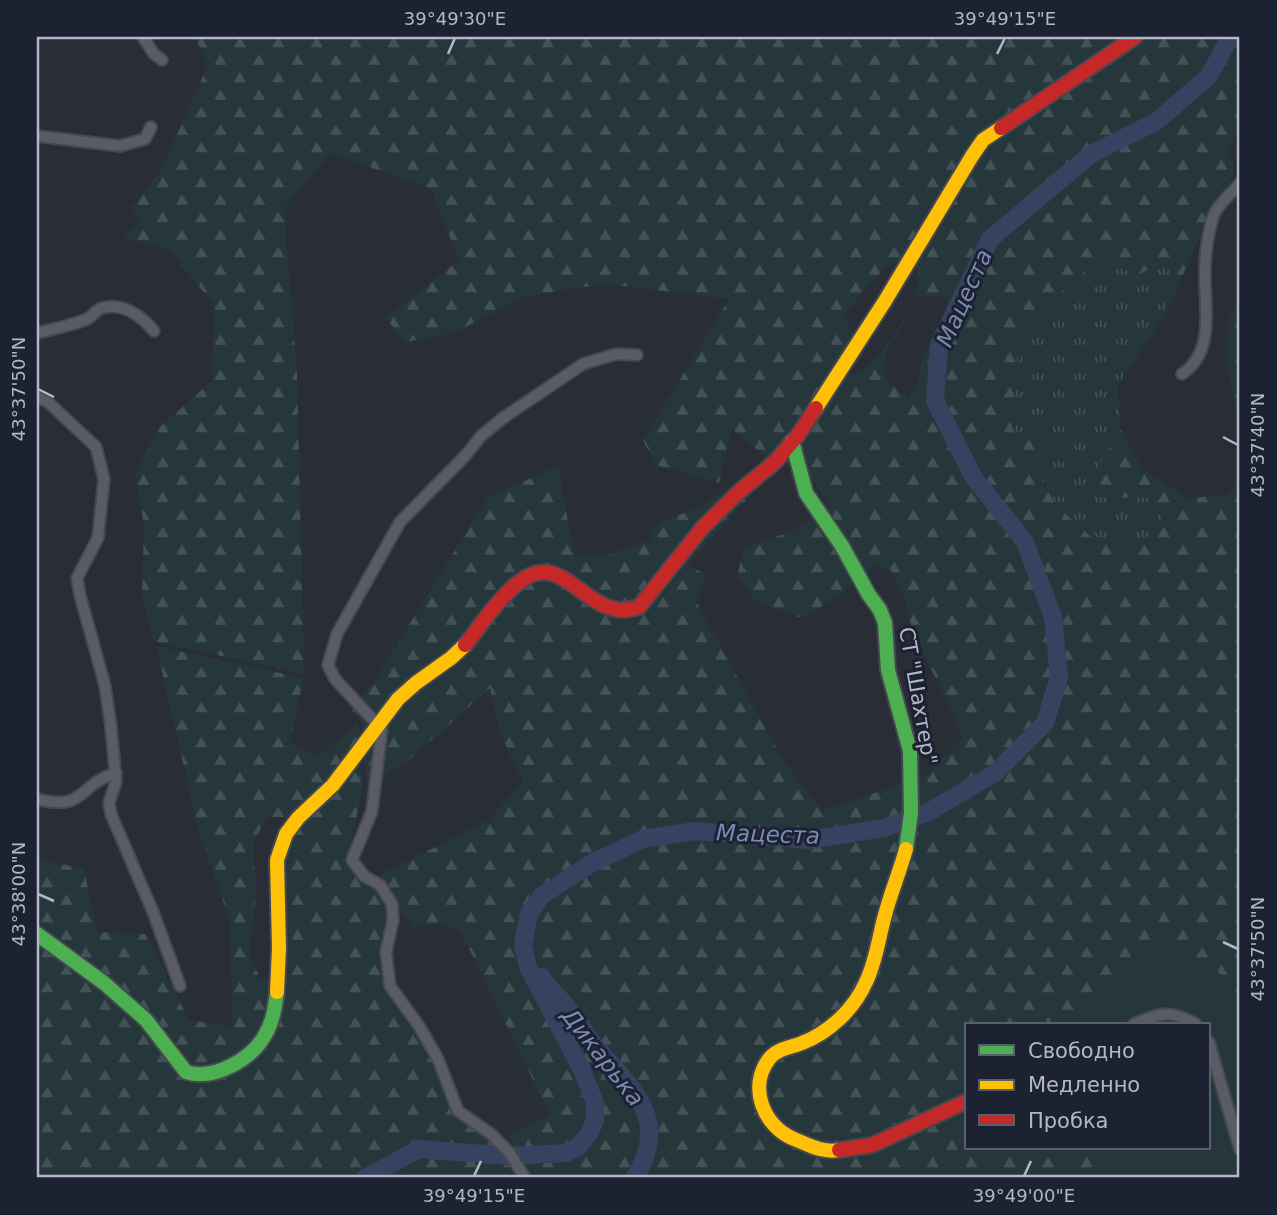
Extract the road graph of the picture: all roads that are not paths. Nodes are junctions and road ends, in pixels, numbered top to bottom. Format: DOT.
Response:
graph roads {
  1 [pos="143,37"];
  2 [pos="1129,40"];
  3 [pos="162,60"];
  4 [pos="151,127"];
  5 [pos="37,136"];
  6 [pos="1240,183"];
  7 [pos="154,331"];
  8 [pos="37,333"];
  9 [pos="637,355"];
  10 [pos="1182,374"];
  11 [pos="37,397"];
  12 [pos="792,442"];
  13 [pos="380,720"];
  14 [pos="116,773"];
  15 [pos="37,799"];
  16 [pos="37,934"];
  17 [pos="180,986"];
  18 [pos="1137,1023"];
  19 [pos="1193,1023"];
  20 [pos="1210,1045"];
  21 [pos="965,1102"];
  22 [pos="1240,1150"];
  23 [pos="523,1178"];
  1 -- 3 [label="street"];
  2 -- 12 [label="street"];
  4 -- 5 [label="street"];
  6 -- 10 [label="street"];
  7 -- 8 [label="street"];
  9 -- 13 [label="street"];
  11 -- 14 [label="street"];
  12 -- 13 [label="street"];
  12 -- 21 [label="street, СТ \"Шахтер\""];
  13 -- 16 [label="street"];
  13 -- 23 [label="street"];
  14 -- 15 [label="street"];
  14 -- 17 [label="street"];
  18 -- 19 [label="street"];
  20 -- 22 [label="street"];
}
